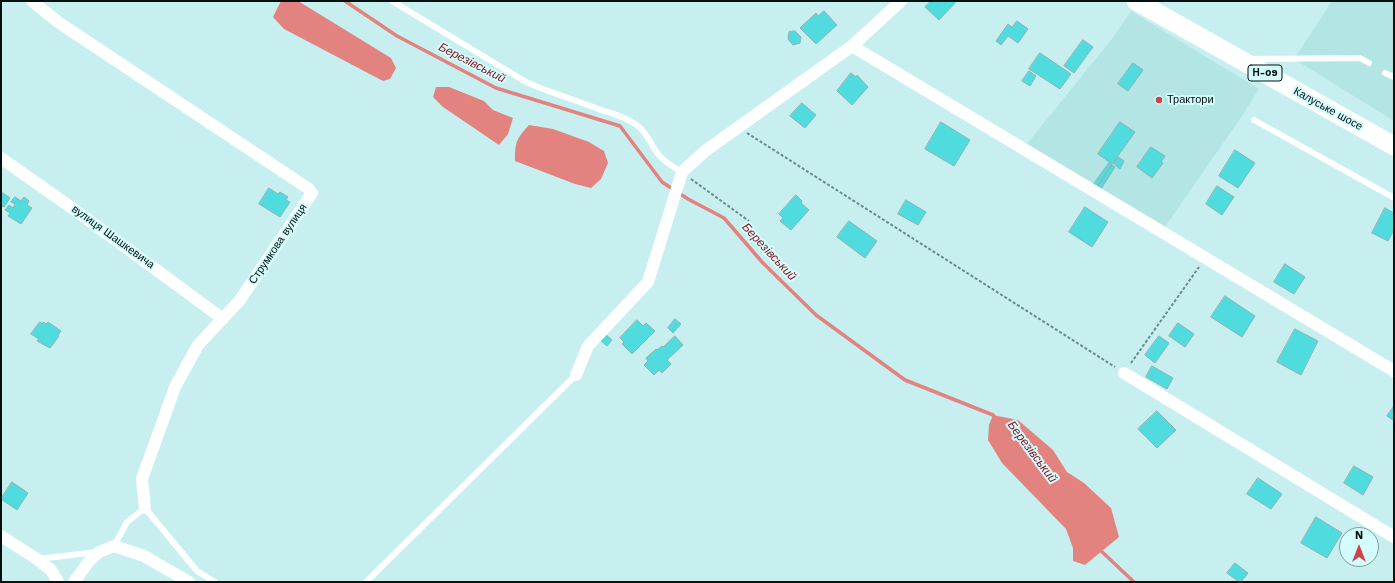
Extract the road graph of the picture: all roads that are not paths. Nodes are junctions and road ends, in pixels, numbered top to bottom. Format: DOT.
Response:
graph roads {
  1 [pos="32,1"];
  2 [pos="392,1"];
  3 [pos="901,1"];
  4 [pos="1136,1"];
  5 [pos="852,46"];
  6 [pos="1239,59"];
  7 [pos="1369,63"];
  8 [pos="1385,73"];
  9 [pos="1394,78"];
  10 [pos="1254,120"];
  11 [pos="1394,146"];
  12 [pos="1,158"];
  13 [pos="682,172"];
  14 [pos="1394,198"];
  15 [pos="223,319"];
  16 [pos="1394,371"];
  17 [pos="1124,373"];
  18 [pos="576,375"];
  19 [pos="145,508"];
  20 [pos="1,536"];
  21 [pos="1394,537"];
  22 [pos="114,546"];
  23 [pos="99,552"];
  24 [pos="37,559"];
  25 [pos="58,582"];
  26 [pos="74,582"];
  27 [pos="188,582"];
  28 [pos="215,582"];
  29 [pos="366,582"];
  1 -- 15 [label="street, Струмкова вулиця"];
  2 -- 13 [label="lane"];
  3 -- 5 [label="street"];
  4 -- 6 [label="main road, Калуське шосе / Н-09"];
  5 -- 13 [label="street"];
  5 -- 16 [label="street"];
  6 -- 7 [label="lane"];
  6 -- 11 [label="main road, Калуське шосе / Н-09"];
  8 -- 9 [label="lane"];
  10 -- 14 [label="lane"];
  12 -- 15 [label="street, вулиця Шашкевича"];
  13 -- 18 [label="street"];
  15 -- 19 [label="street, Струмкова вулиця"];
  17 -- 21 [label="street"];
  18 -- 29 [label="lane"];
  19 -- 22 [label="lane"];
  19 -- 28 [label="lane"];
  20 -- 24 [label="street"];
  22 -- 23 [label="street"];
  22 -- 27 [label="street"];
  23 -- 24 [label="lane"];
  23 -- 26 [label="street"];
  24 -- 25 [label="street"];
}
